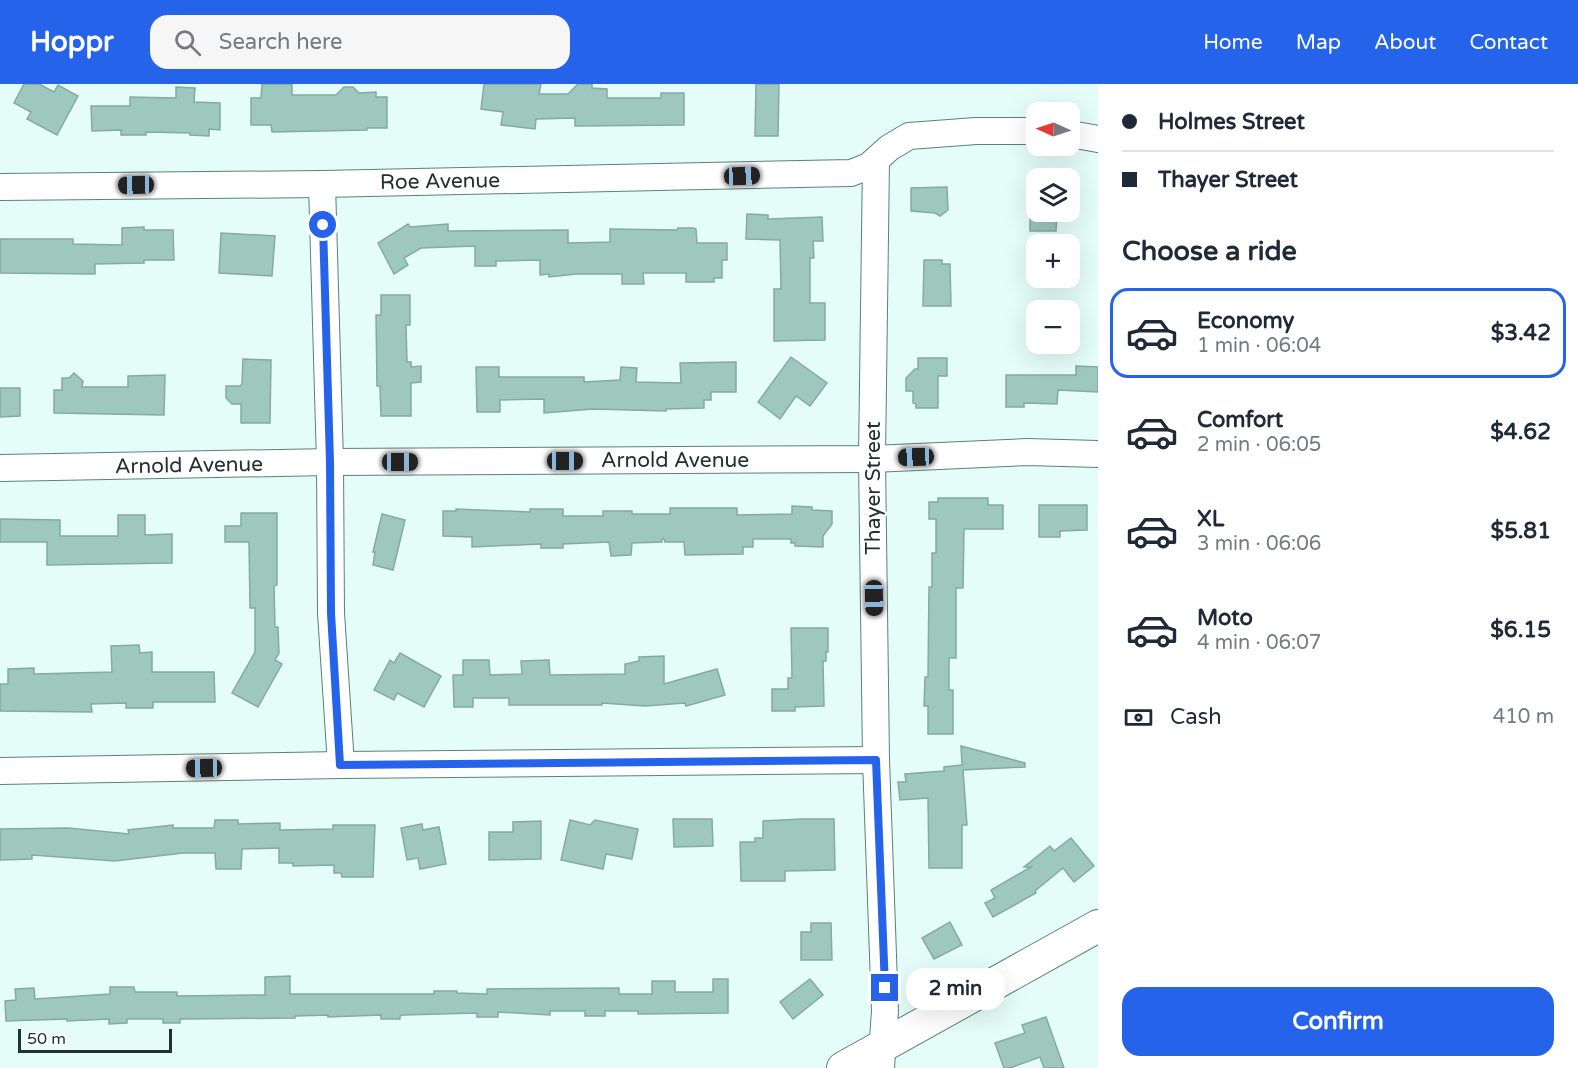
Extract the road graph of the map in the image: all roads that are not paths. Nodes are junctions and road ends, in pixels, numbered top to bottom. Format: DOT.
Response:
graph roads {
  1 [pos="1026,131"];
  2 [pos="1080,136"];
  3 [pos="1098,139"];
  4 [pos="876,160"];
  5 [pos="322,184"];
  6 [pos="0,187"];
  7 [pos="1098,454"];
  8 [pos="872,459"];
  9 [pos="330,462"];
  10 [pos="0,468"];
  11 [pos="876,760"];
  12 [pos="340,765"];
  13 [pos="0,771"];
  14 [pos="1098,926"];
  15 [pos="882,1057"];
  16 [pos="843,1068"];
  1 -- 4 [label="street, Roe Avenue"];
  2 -- 3 [label="street"];
  4 -- 5 [label="street, Roe Avenue"];
  4 -- 8 [label="street, Thayer Street"];
  5 -- 6 [label="street, Roe Avenue"];
  5 -- 9 [label="street"];
  7 -- 8 [label="street, Arnold Avenue"];
  8 -- 9 [label="street, Arnold Avenue"];
  8 -- 11 [label="street, Thayer Street"];
  9 -- 10 [label="street, Arnold Avenue"];
  9 -- 12 [label="street"];
  11 -- 12 [label="street"];
  11 -- 15 [label="street, Thayer Street"];
  12 -- 13 [label="street"];
  14 -- 15 [label="street"];
  15 -- 16 [label="street"];
}
